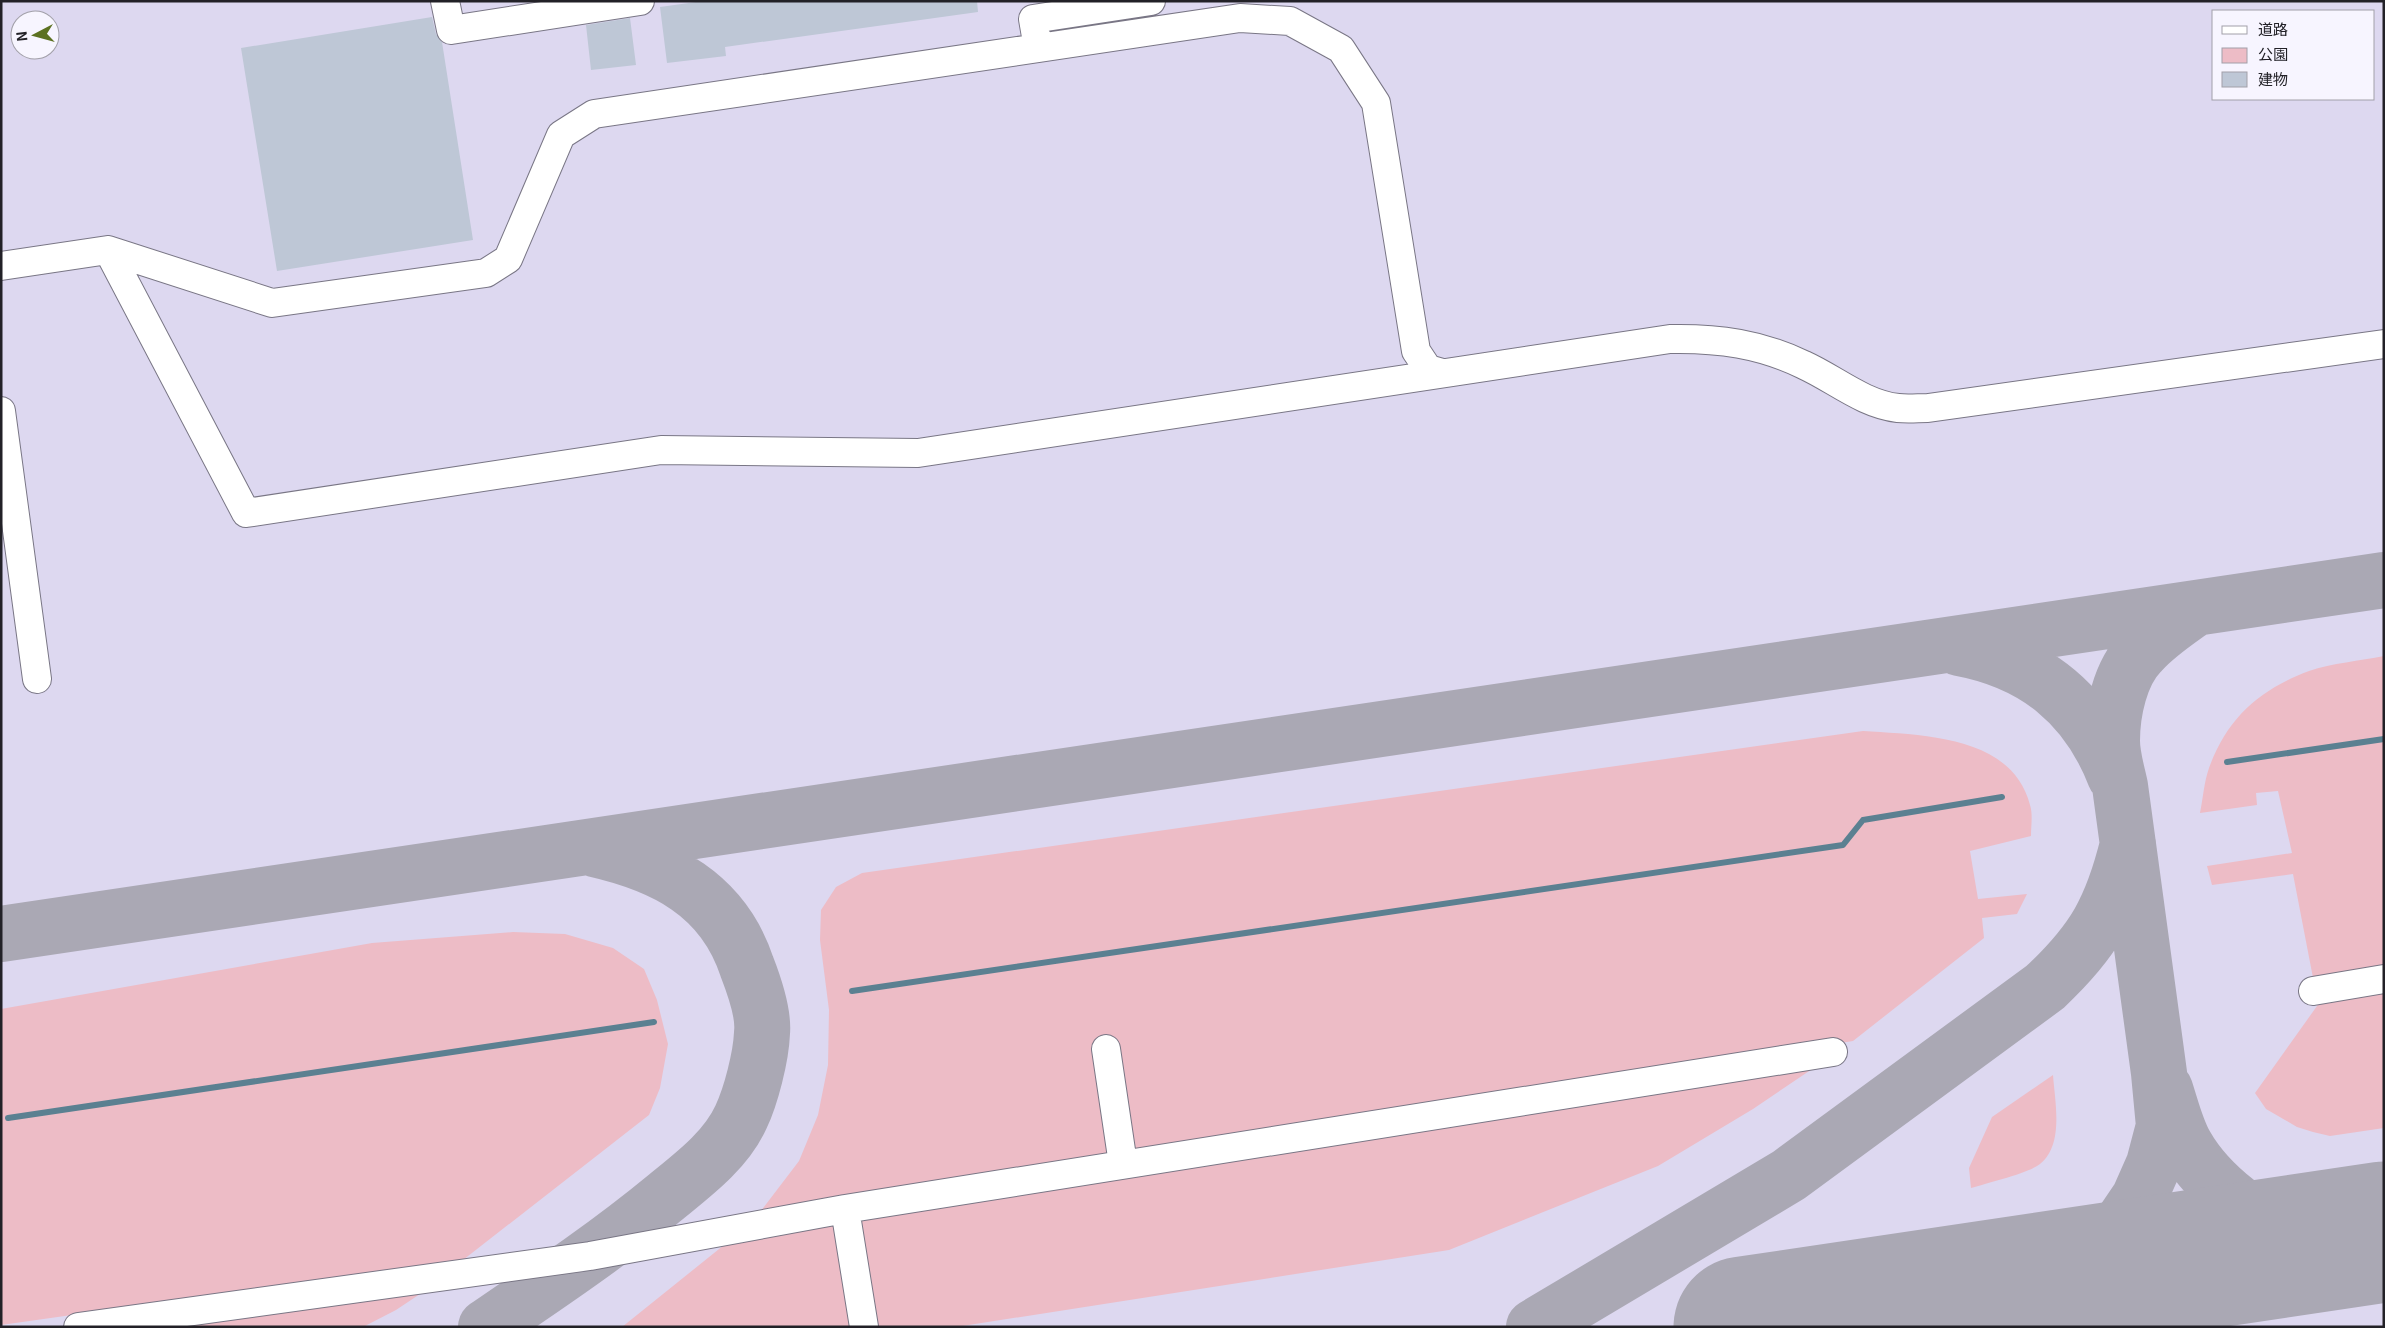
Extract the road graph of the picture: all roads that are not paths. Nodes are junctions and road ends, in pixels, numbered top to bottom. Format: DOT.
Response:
graph roads {
  1 [pos="444,1"];
  2 [pos="640,1"];
  3 [pos="1151,1"];
  4 [pos="1032,10"];
  5 [pos="1038,48"];
  6 [pos="108,250"];
  7 [pos="1,266"];
  8 [pos="2384,344"];
  9 [pos="1442,373"];
  10 [pos="1,411"];
  11 [pos="36,679"];
  12 [pos="2384,979"];
  13 [pos="2313,991"];
  14 [pos="1106,1049"];
  15 [pos="1833,1052"];
  16 [pos="1123,1164"];
  17 [pos="845,1209"];
  18 [pos="78,1327"];
  19 [pos="864,1327"];
  1 -- 2 [label="lane"];
  3 -- 4 [label="lane"];
  4 -- 5 [label="lane"];
  5 -- 6 [label="lane"];
  5 -- 9 [label="lane"];
  6 -- 7 [label="lane"];
  6 -- 9 [label="lane"];
  8 -- 9 [label="lane"];
  10 -- 11 [label="lane"];
  12 -- 13 [label="lane"];
  14 -- 16 [label="lane"];
  15 -- 16 [label="lane"];
  16 -- 17 [label="lane"];
  17 -- 18 [label="lane"];
  17 -- 19 [label="lane"];
}
